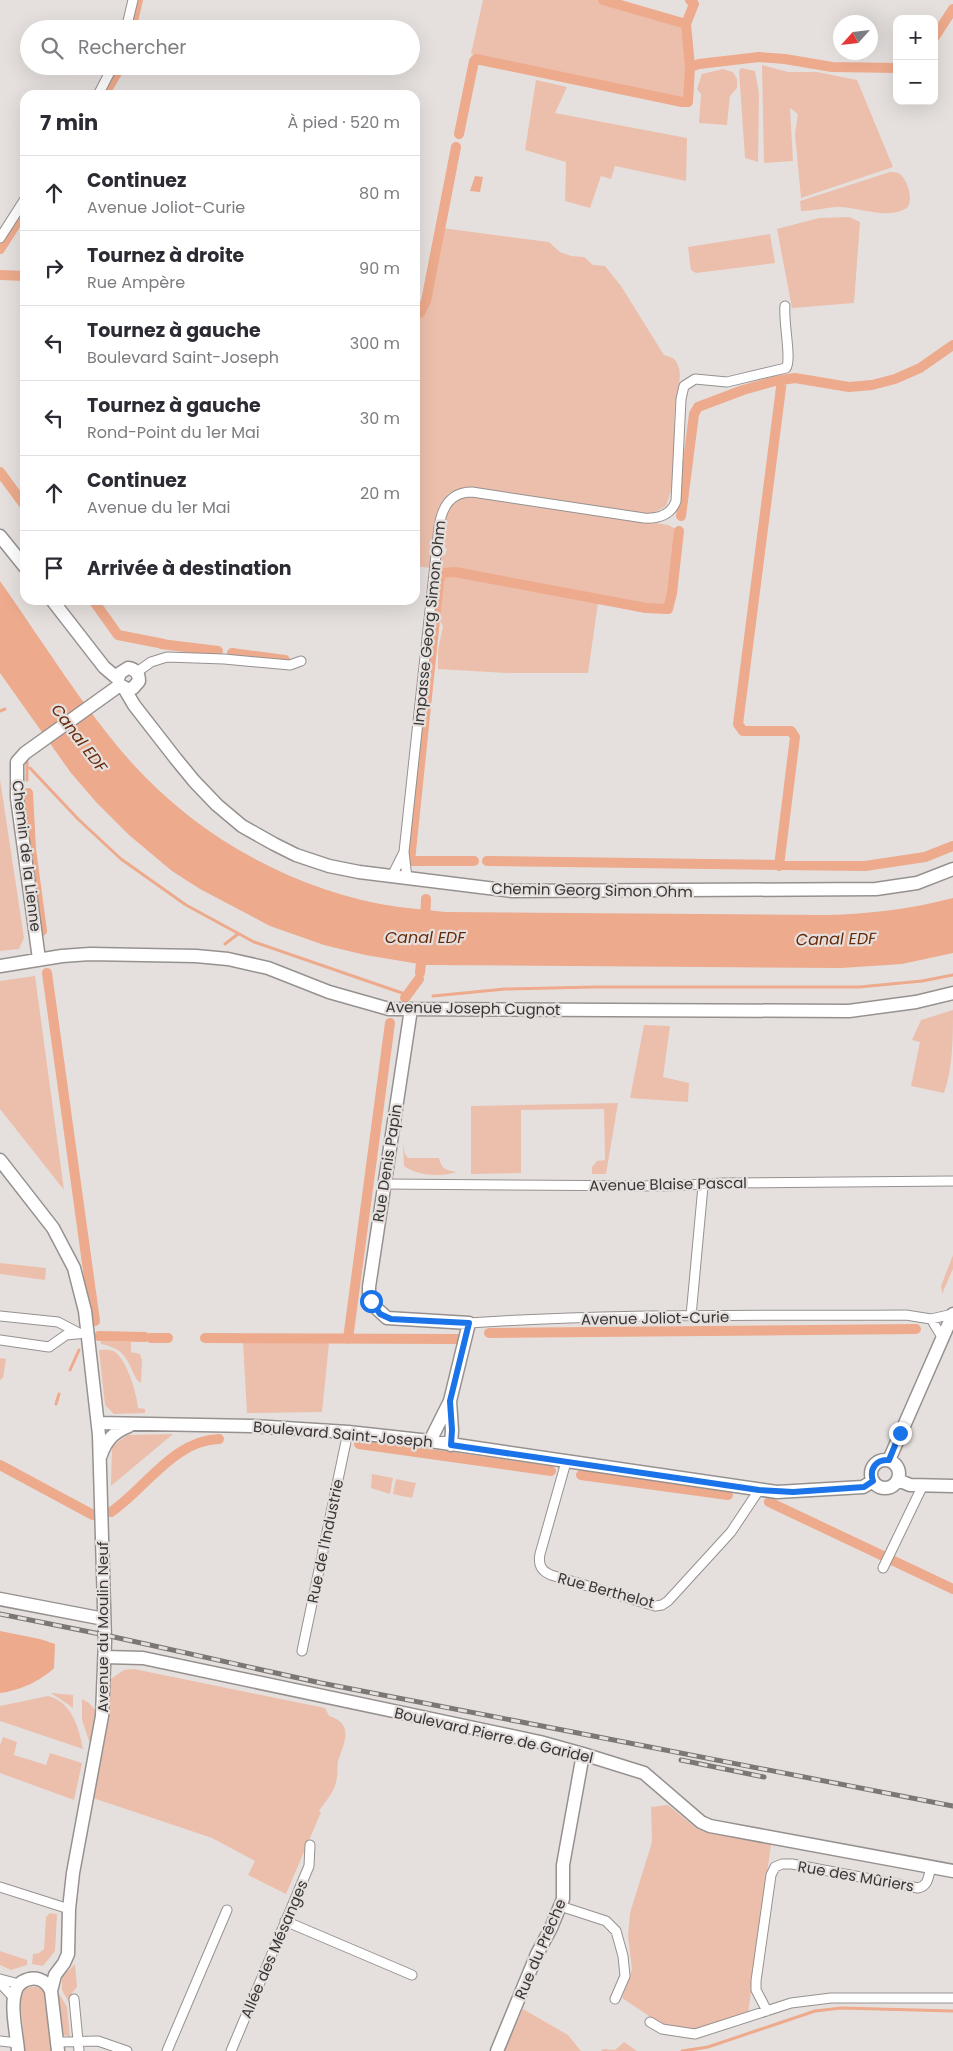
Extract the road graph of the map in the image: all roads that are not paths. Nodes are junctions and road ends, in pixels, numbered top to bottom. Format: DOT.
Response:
graph roads {
  1 [pos="133,0"];
  2 [pos="128,20"];
  3 [pos="108,75"];
  4 [pos="101,90"];
  5 [pos="20,207"];
  6 [pos="0,238"];
  7 [pos="786,306"];
  8 [pos="0,536"];
  9 [pos="20,561"];
  10 [pos="56,605"];
  11 [pos="301,661"];
  12 [pos="127,680"];
  13 [pos="404,852"];
  14 [pos="953,869"];
  15 [pos="392,876"];
  16 [pos="407,878"];
  17 [pos="39,959"];
  18 [pos="0,966"];
  19 [pos="953,993"];
  20 [pos="411,1009"];
  21 [pos="0,1160"];
  22 [pos="953,1181"];
  23 [pos="383,1184"];
  24 [pos="703,1186"];
  25 [pos="380,1314"];
  26 [pos="953,1314"];
  27 [pos="0,1316"];
  28 [pos="691,1316"];
  29 [pos="931,1319"];
  30 [pos="469,1323"];
  31 [pos="83,1333"];
  32 [pos="942,1338"];
  33 [pos="0,1340"];
  34 [pos="450,1401"];
  35 [pos="98,1423"];
  36 [pos="133,1424"];
  37 [pos="117,1431"];
  38 [pos="348,1432"];
  39 [pos="430,1441"];
  40 [pos="451,1445"];
  41 [pos="99,1460"];
  42 [pos="889,1460"];
  43 [pos="566,1462"];
  44 [pos="898,1480"];
  45 [pos="873,1481"];
  46 [pos="923,1485"];
  47 [pos="953,1486"];
  48 [pos="759,1490"];
  49 [pos="886,1561"];
  50 [pos="0,1599"];
  51 [pos="104,1619"];
  52 [pos="302,1651"];
  53 [pos="105,1657"];
  54 [pos="583,1754"];
  55 [pos="310,1845"];
  56 [pos="931,1867"];
  57 [pos="953,1871"];
  58 [pos="0,1887"];
  59 [pos="561,1902"];
  60 [pos="69,1909"];
  61 [pos="227,1910"];
  62 [pos="285,1921"];
  63 [pos="55,1975"];
  64 [pos="412,1975"];
  65 [pos="0,1979"];
  66 [pos="41,1979"];
  67 [pos="0,1983"];
  68 [pos="19,1984"];
  69 [pos="51,1991"];
  70 [pos="13,1997"];
  71 [pos="953,1998"];
  72 [pos="74,1999"];
  73 [pos="615,1999"];
  74 [pos="767,2011"];
  75 [pos="650,2022"];
  76 [pos="0,2041"];
  77 [pos="78,2041"];
  78 [pos="57,2046"];
  79 [pos="18,2047"];
  80 [pos="79,2051"];
  81 [pos="127,2051"];
  82 [pos="167,2051"];
  83 [pos="230,2051"];
  84 [pos="497,2051"];
  1 -- 2 [label="street"];
  3 -- 4 [label="street"];
  5 -- 6 [label="street"];
  7 -- 13 [label="street, Impasse Georg Simon Ohm"];
  8 -- 9 [label="street"];
  10 -- 12 [label="street"];
  11 -- 12 [label="street"];
  12 -- 15 [label="street, Chemin Georg Simon Ohm"];
  12 -- 17 [label="street, Chemin de la Lienne"];
  13 -- 15 [label="street, Impasse Georg Simon Ohm"];
  13 -- 16 [label="street, Impasse Georg Simon Ohm"];
  14 -- 16 [label="street, Chemin Georg Simon Ohm"];
  15 -- 16 [label="street, Chemin Georg Simon Ohm"];
  17 -- 18 [label="street, Avenue Joseph Cugnot"];
  17 -- 20 [label="street, Avenue Joseph Cugnot"];
  19 -- 20 [label="street, Avenue Joseph Cugnot"];
  20 -- 23 [label="street, Rue Denis Papin"];
  21 -- 31 [label="street, Avenue du Moulin Neuf"];
  22 -- 24 [label="street, Avenue Blaise Pascal"];
  23 -- 24 [label="street, Avenue Blaise Pascal"];
  23 -- 25 [label="street, Rue Denis Papin"];
  24 -- 28 [label="street"];
  25 -- 30 [label="street, Avenue Joliot-Curie"];
  26 -- 29 [label="street, Avenue Joliot-Curie"];
  26 -- 32 [label="street"];
  27 -- 31 [label="street"];
  28 -- 29 [label="street, Avenue Joliot-Curie"];
  28 -- 30 [label="street, Avenue Joliot-Curie"];
  29 -- 32 [label="street"];
  30 -- 34 [label="street"];
  31 -- 33 [label="street"];
  31 -- 35 [label="street, Avenue du Moulin Neuf"];
  32 -- 42 [label="street"];
  34 -- 39 [label="street"];
  34 -- 40 [label="street"];
  35 -- 36 [label="street, Boulevard Saint-Joseph"];
  35 -- 37 [label="street"];
  35 -- 41 [label="street, Avenue du Moulin Neuf"];
  36 -- 37 [label="street"];
  36 -- 38 [label="street, Boulevard Saint-Joseph"];
  37 -- 41 [label="street"];
  38 -- 39 [label="street, Boulevard Saint-Joseph"];
  38 -- 52 [label="street, Rue de l'Industrie"];
  39 -- 40 [label="street, Boulevard Saint-Joseph"];
  40 -- 43 [label="street, Boulevard Saint-Joseph"];
  41 -- 51 [label="street, Avenue du Moulin Neuf"];
  42 -- 44 [label="street"];
  42 -- 45 [label="street"];
  43 -- 48 [label="street, Boulevard Saint-Joseph"];
  43 -- 48 [label="street, Rue Berthelot"];
  44 -- 45 [label="street"];
  44 -- 46 [label="street"];
  45 -- 48 [label="street, Boulevard Saint-Joseph"];
  46 -- 47 [label="street"];
  46 -- 49 [label="street"];
  50 -- 51 [label="street"];
  51 -- 53 [label="street, Avenue du Moulin Neuf"];
  53 -- 54 [label="street, Boulevard Pierre de Garidel"];
  53 -- 60 [label="street, Avenue du Moulin Neuf"];
  54 -- 56 [label="street, Boulevard Pierre de Garidel"];
  54 -- 59 [label="street, Rue du Prêche"];
  55 -- 62 [label="street, Allée des Mésanges"];
  56 -- 57 [label="street, Boulevard Pierre de Garidel"];
  56 -- 74 [label="street, Rue des Mûriers"];
  58 -- 60 [label="street"];
  59 -- 73 [label="street"];
  59 -- 84 [label="street, Rue du Prêche"];
  60 -- 63 [label="street, Avenue du Moulin Neuf"];
  61 -- 82 [label="street"];
  62 -- 64 [label="street"];
  62 -- 83 [label="street, Allée des Mésanges"];
  63 -- 66 [label="street"];
  63 -- 69 [label="street, Avenue du Moulin Neuf"];
  65 -- 68 [label="street"];
  66 -- 68 [label="street"];
  66 -- 69 [label="street"];
  67 -- 70 [label="street"];
  68 -- 70 [label="street"];
  69 -- 78 [label="street"];
  70 -- 79 [label="street"];
  71 -- 74 [label="street"];
  72 -- 77 [label="street"];
  74 -- 75 [label="street"];
  76 -- 79 [label="street"];
  77 -- 78 [label="street"];
  77 -- 80 [label="street"];
  77 -- 81 [label="street"];
}
